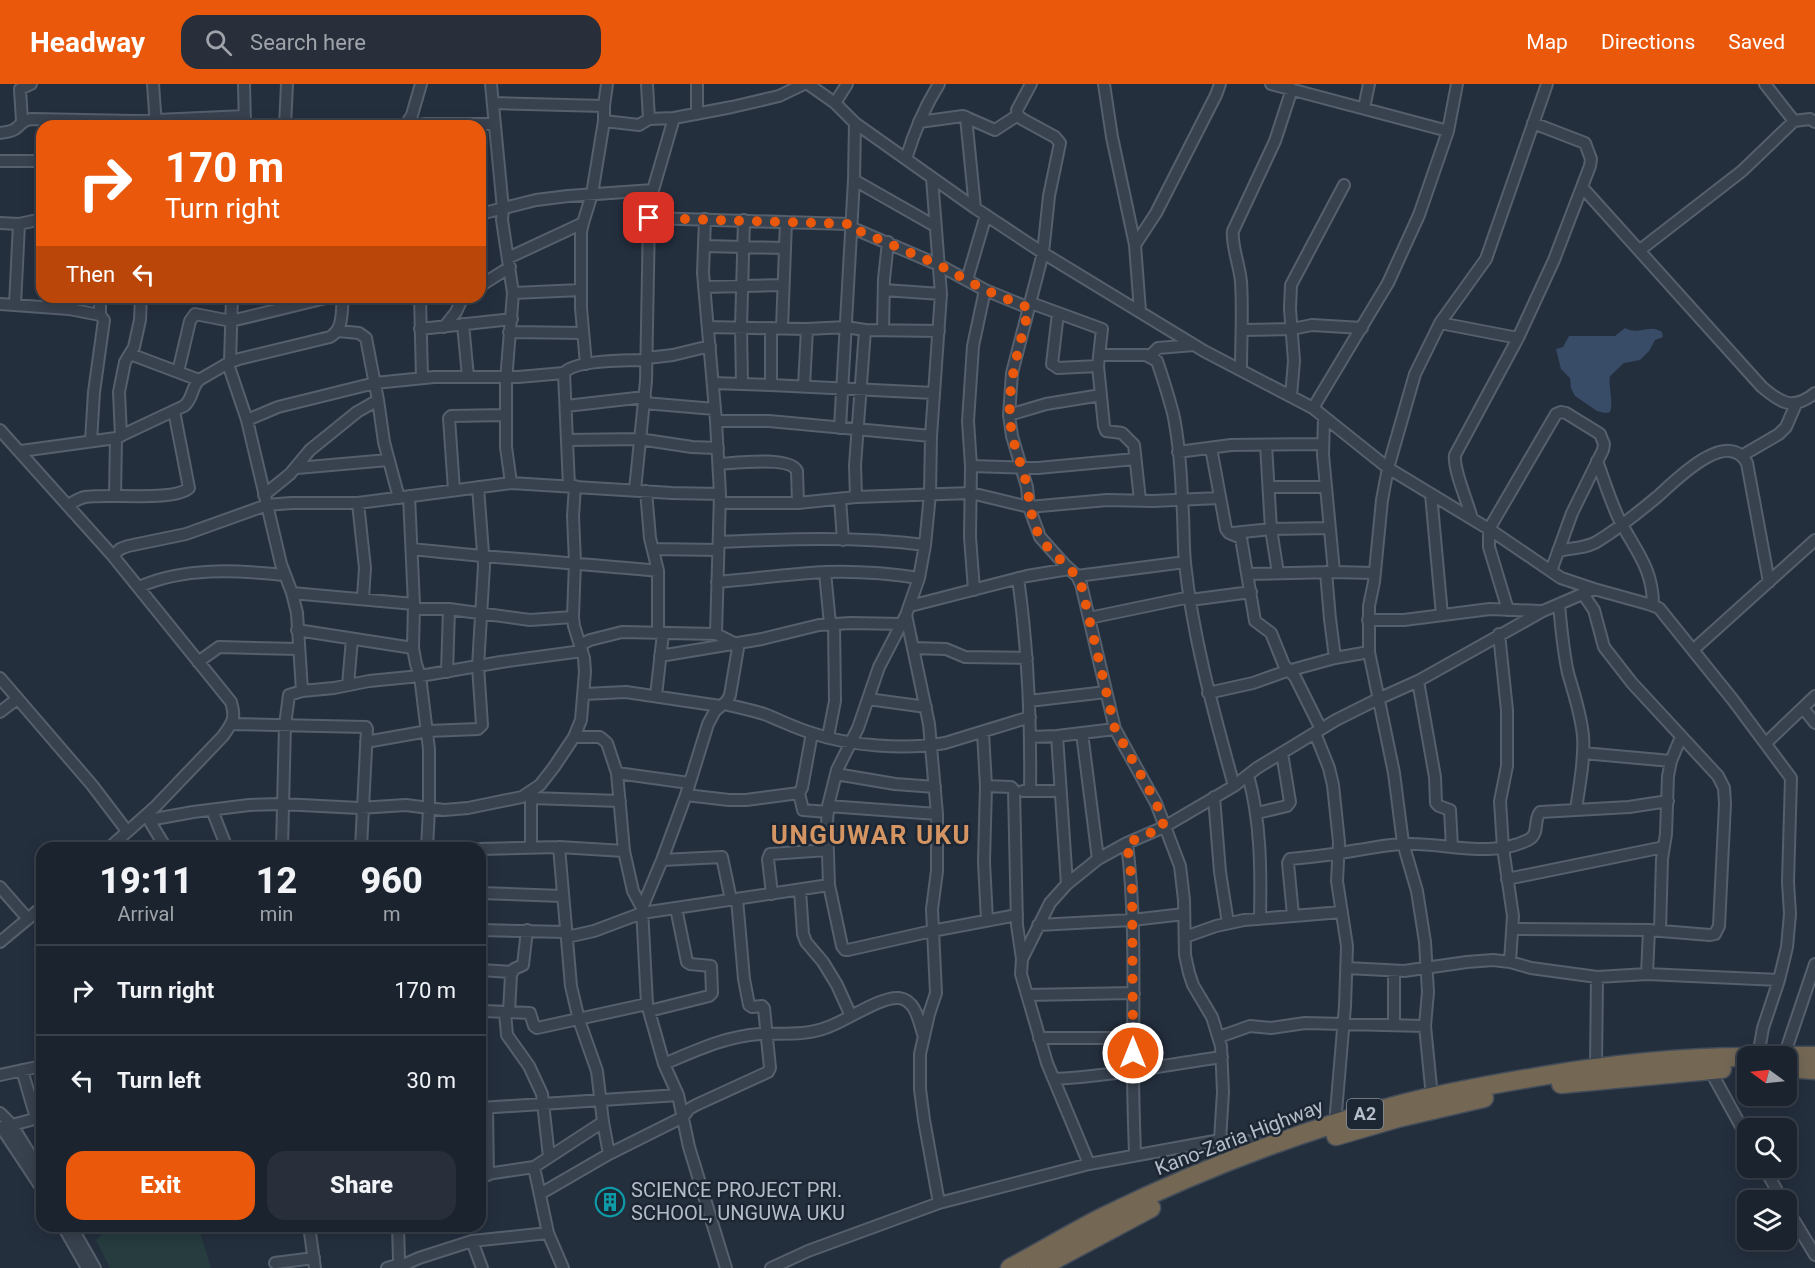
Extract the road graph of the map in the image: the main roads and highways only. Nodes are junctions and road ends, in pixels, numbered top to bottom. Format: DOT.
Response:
graph roads {
  1 [pos="1797,1056"];
  2 [pos="1815,1056"];
  3 [pos="1737,1057"];
  4 [pos="1737,1069"];
  5 [pos="1797,1069"];
  6 [pos="1815,1070"];
  7 [pos="1010,1268"];
  8 [pos="1039,1268"];
  1 -- 2 [label="highway"];
  3 -- 7 [label="highway, Kano-Zaria Highway / A2"];
  4 -- 8 [label="highway, Kano-Zaria Highway / A2"];
  5 -- 6 [label="highway"];
}
